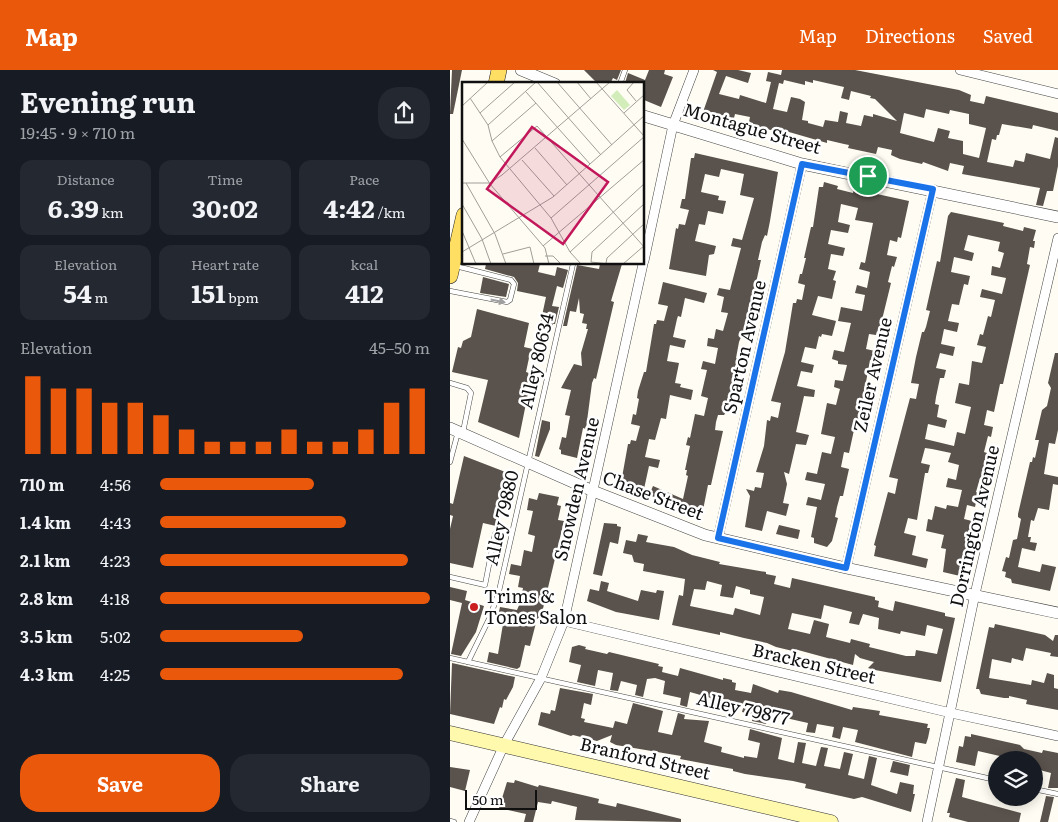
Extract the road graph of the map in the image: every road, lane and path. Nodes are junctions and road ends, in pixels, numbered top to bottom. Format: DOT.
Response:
graph roads {
  1 [pos="521,70"];
  2 [pos="625,70"];
  3 [pos="694,70"];
  4 [pos="960,70"];
  5 [pos="550,82"];
  6 [pos="621,82"];
  7 [pos="1058,94"];
  8 [pos="645,116"];
  9 [pos="673,125"];
  10 [pos="802,164"];
  11 [pos="933,189"];
  12 [pos="1058,217"];
  13 [pos="462,223"];
  14 [pos="1058,238"];
  15 [pos="645,253"];
  16 [pos="573,265"];
  17 [pos="642,265"];
  18 [pos="451,269"];
  19 [pos="450,291"];
  20 [pos="450,383"];
  21 [pos="457,431"];
  22 [pos="450,462"];
  23 [pos="528,463"];
  24 [pos="593,491"];
  25 [pos="496,534"];
  26 [pos="718,538"];
  27 [pos="846,568"];
  28 [pos="450,576"];
  29 [pos="975,594"];
  30 [pos="1058,613"];
  31 [pos="564,621"];
  32 [pos="450,658"];
  33 [pos="468,662"];
  34 [pos="541,678"];
  35 [pos="951,713"];
  36 [pos="450,733"];
  37 [pos="1058,736"];
  38 [pos="504,745"];
  39 [pos="938,767"];
  40 [pos="988,778"];
  41 [pos="1043,791"];
  42 [pos="1058,794"];
  43 [pos="468,822"];
  44 [pos="831,822"];
  45 [pos="927,822"];
  1 -- 5 [label="street"];
  2 -- 6 [label="lane"];
  3 -- 9 [label="street, Snowden Avenue"];
  4 -- 7 [label="street"];
  8 -- 9 [label="street, Montague Street"];
  9 -- 10 [label="street, Montague Street"];
  9 -- 15 [label="street, Snowden Avenue"];
  10 -- 11 [label="street, Montague Street"];
  10 -- 26 [label="street, Sparton Avenue"];
  11 -- 12 [label="street, Montague Street"];
  11 -- 27 [label="street, Zeiler Avenue"];
  13 -- 18 [label="main road"];
  14 -- 29 [label="street, Dorrington Avenue"];
  16 -- 23 [label="lane, Alley 80634"];
  17 -- 24 [label="street, Snowden Avenue"];
  19 -- 18 [label="lane, one-way"];
  20 -- 21 [label="lane"];
  21 -- 22 [label="lane"];
  21 -- 23 [label="street, Chase Street"];
  23 -- 24 [label="street, Chase Street"];
  23 -- 33 [label="lane, Alley 79880"];
  24 -- 26 [label="street, Chase Street"];
  24 -- 31 [label="street, Snowden Avenue"];
  25 -- 28 [label="lane"];
  26 -- 27 [label="street, Chase Street"];
  27 -- 29 [label="street, Chase Street"];
  29 -- 30 [label="street, Chase Street"];
  29 -- 35 [label="street, Dorrington Avenue"];
  31 -- 34 [label="street, Snowden Avenue"];
  31 -- 35 [label="street, Bracken Street"];
  32 -- 33 [label="lane, Alley 79877"];
  33 -- 34 [label="lane, Alley 79877"];
  34 -- 38 [label="street, Snowden Avenue"];
  34 -- 39 [label="lane, Alley 79877"];
  35 -- 37 [label="street, Bracken Street"];
  35 -- 39 [label="street, Dorrington Avenue"];
  36 -- 38 [label="main road, Branford Street"];
  38 -- 43 [label="street, Snowden Avenue"];
  38 -- 44 [label="main road, Branford Street"];
  39 -- 40 [label="lane, Alley 79877"];
  39 -- 45 [label="street, Dorrington Avenue"];
  41 -- 42 [label="lane"];
}
